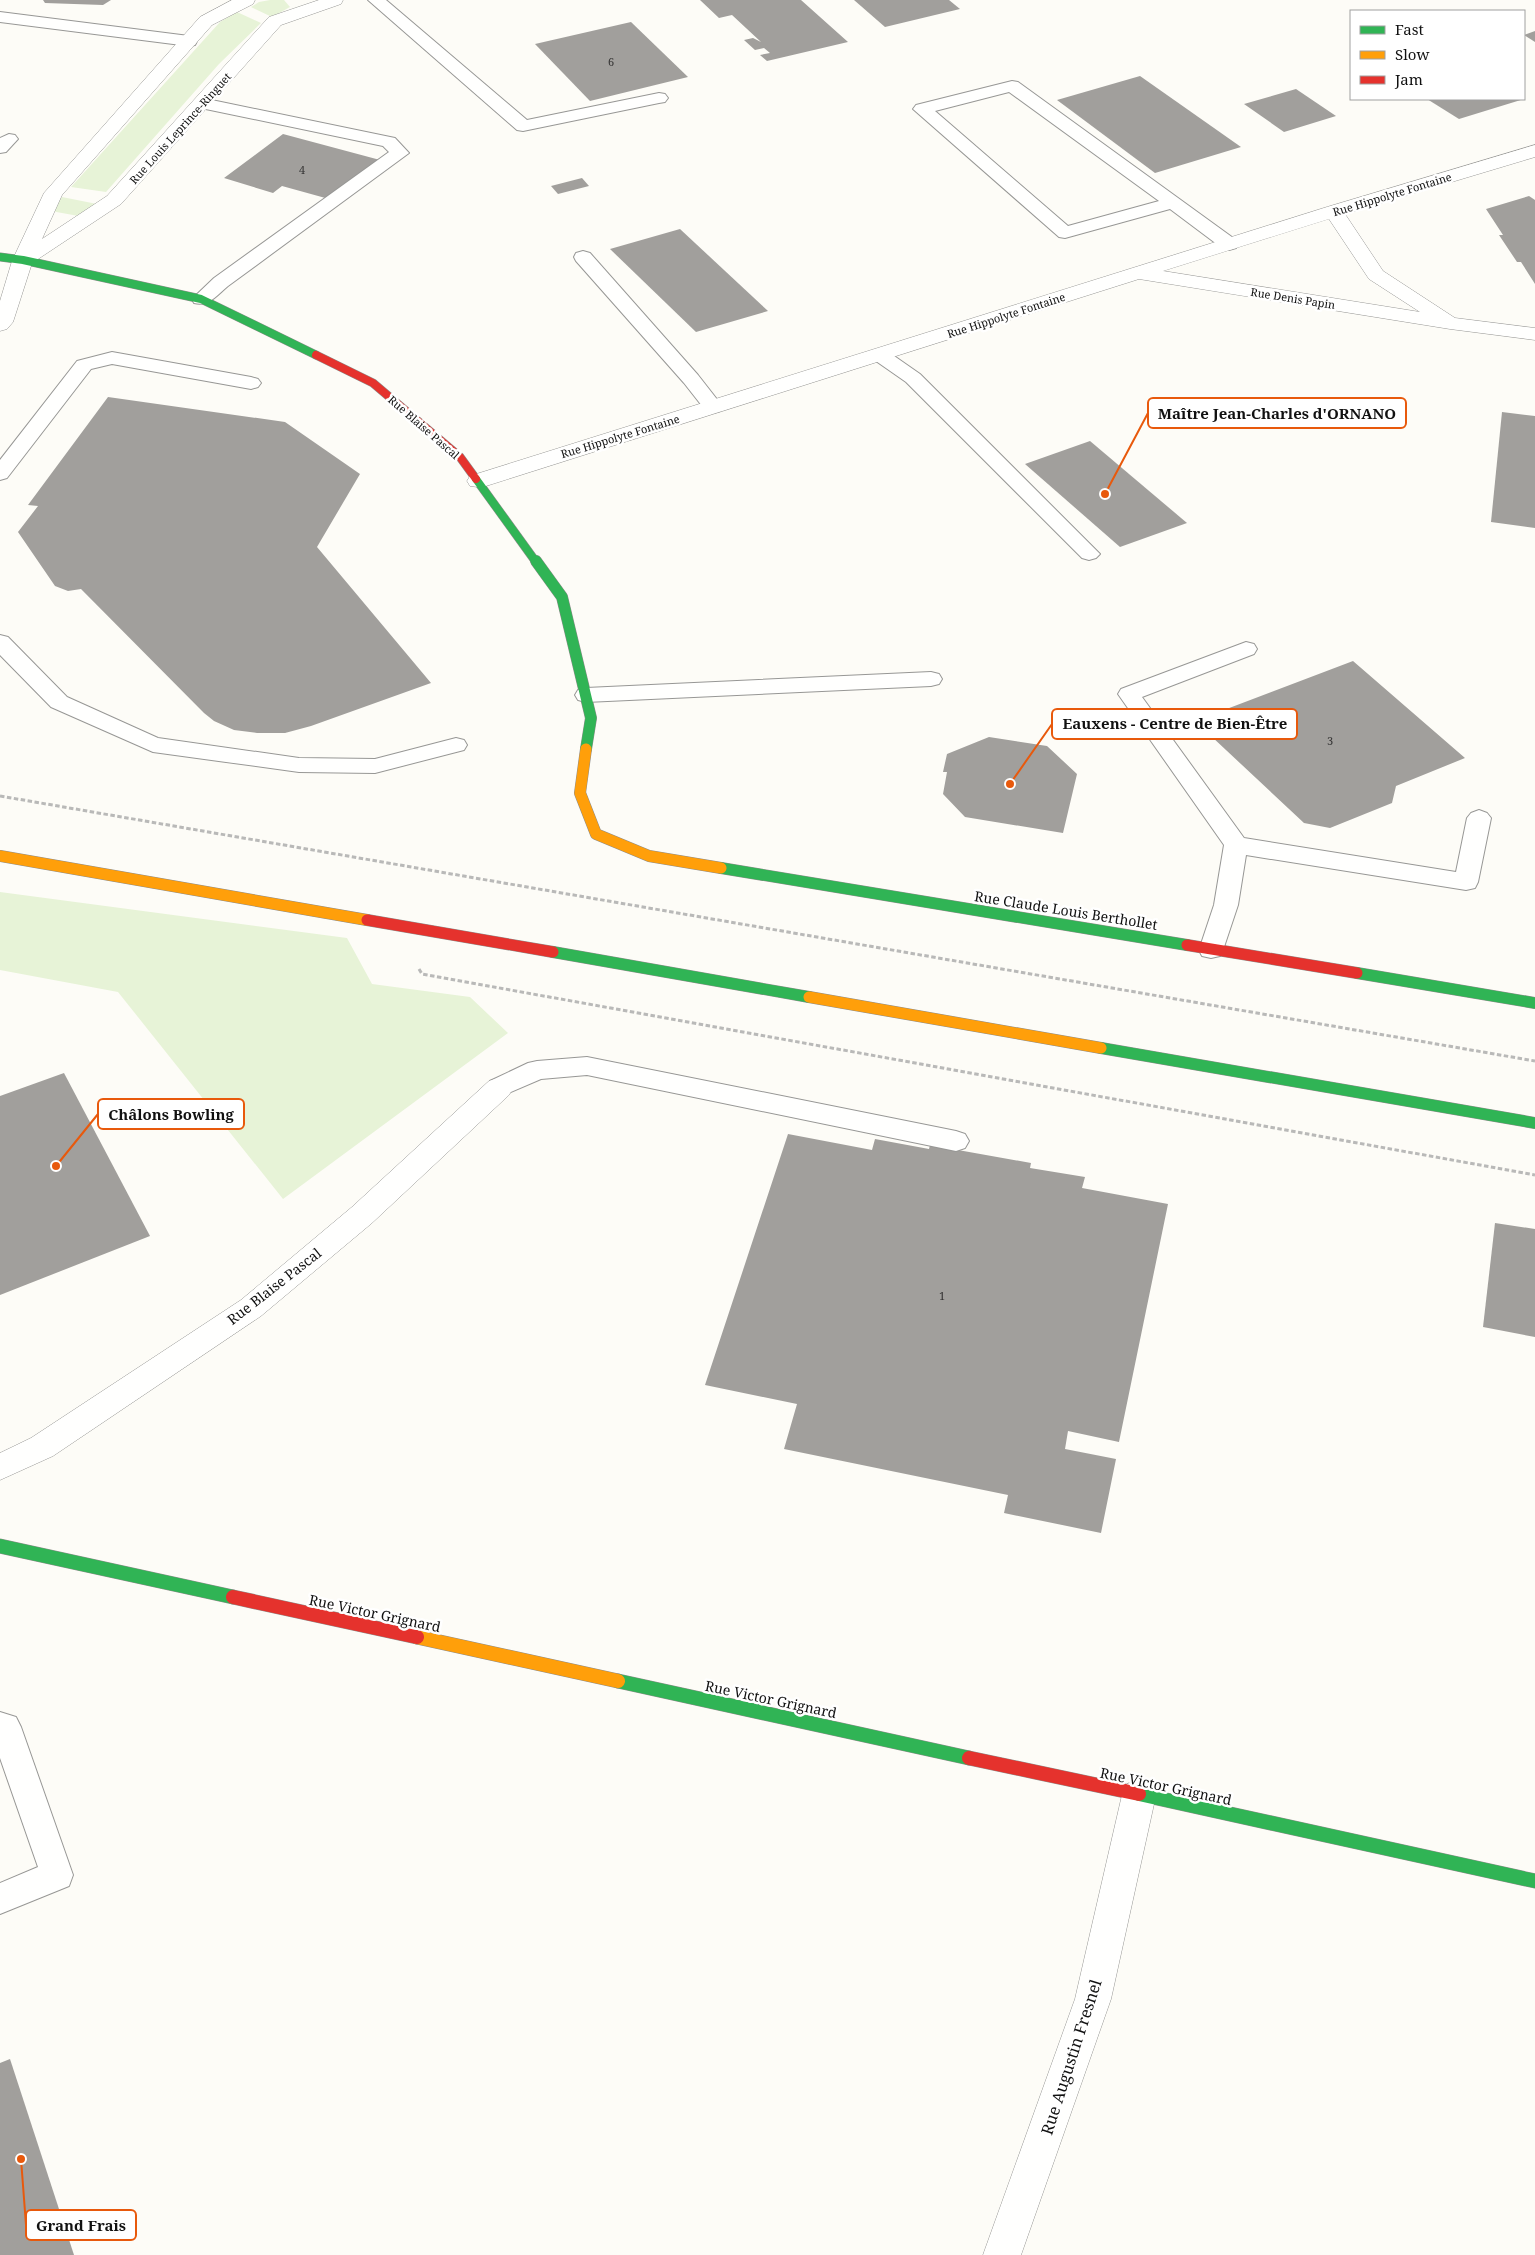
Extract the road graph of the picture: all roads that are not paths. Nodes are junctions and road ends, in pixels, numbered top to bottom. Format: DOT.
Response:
graph roads {
  1 [pos="247,0"];
  2 [pos="376,0"];
  3 [pos="329,1"];
  4 [pos="0,17"];
  5 [pos="189,41"];
  6 [pos="659,98"];
  7 [pos="202,103"];
  8 [pos="1535,152"];
  9 [pos="1173,203"];
  10 [pos="1334,211"];
  11 [pos="1229,244"];
  12 [pos="0,257"];
  13 [pos="583,257"];
  14 [pos="23,260"];
  15 [pos="1137,273"];
  16 [pos="0,276"];
  17 [pos="201,299"];
  18 [pos="1450,323"];
  19 [pos="0,326"];
  20 [pos="1535,334"];
  21 [pos="880,354"];
  22 [pos="251,383"];
  23 [pos="713,407"];
  24 [pos="0,474"];
  25 [pos="478,481"];
  26 [pos="1089,554"];
  27 [pos="0,642"];
  28 [pos="1246,649"];
  29 [pos="931,679"];
  30 [pos="586,695"];
  31 [pos="456,745"];
  32 [pos="1479,818"];
  33 [pos="596,834"];
  34 [pos="1236,845"];
  35 [pos="0,856"];
  36 [pos="1211,950"];
  37 [pos="1535,1004"];
  38 [pos="499,1088"];
  39 [pos="1535,1123"];
  40 [pos="956,1141"];
  41 [pos="0,1467"];
  42 [pos="0,1546"];
  43 [pos="0,1726"];
  44 [pos="1139,1795"];
  45 [pos="1535,1881"];
  46 [pos="0,1899"];
  47 [pos="1002,2255"];
  1 -- 5 [label="street"];
  2 -- 6 [label="lane"];
  3 -- 7 [label="street, Rue Louis Leprince-Ringuet"];
  4 -- 5 [label="lane"];
  5 -- 14 [label="street"];
  7 -- 14 [label="street, Rue Louis Leprince-Ringuet"];
  7 -- 17 [label="lane"];
  8 -- 10 [label="street, Rue Hippolyte Fontaine"];
  9 -- 9 [label="lane"];
  9 -- 11 [label="lane"];
  10 -- 11 [label="street, Rue Hippolyte Fontaine"];
  10 -- 18 [label="street, Rue Denis Papin"];
  11 -- 15 [label="street, Rue Hippolyte Fontaine"];
  12 -- 14 [label="street, Rue Blaise Pascal"];
  13 -- 23 [label="lane"];
  14 -- 16 [label="street, Rue Louis Leprince-Ringuet"];
  14 -- 17 [label="street, Rue Blaise Pascal"];
  14 -- 19 [label="street"];
  15 -- 18 [label="street, Rue Denis Papin"];
  15 -- 21 [label="street, Rue Hippolyte Fontaine"];
  17 -- 25 [label="street, Rue Blaise Pascal"];
  18 -- 20 [label="street, Rue Denis Papin"];
  21 -- 23 [label="street, Rue Hippolyte Fontaine"];
  21 -- 26 [label="lane"];
  22 -- 24 [label="lane"];
  23 -- 25 [label="street, Rue Hippolyte Fontaine"];
  25 -- 30 [label="street, Rue Blaise Pascal"];
  27 -- 31 [label="lane"];
  28 -- 34 [label="lane"];
  29 -- 30 [label="lane"];
  30 -- 33 [label="street, Rue Blaise Pascal"];
  32 -- 34 [label="lane"];
  33 -- 36 [label="street, Rue Claude Louis Berthollet"];
  34 -- 36 [label="lane"];
  35 -- 39 [label="street"];
  36 -- 37 [label="street, Rue Claude Louis Berthollet"];
  38 -- 40 [label="lane"];
  38 -- 41 [label="street, Rue Blaise Pascal"];
  42 -- 44 [label="street, Rue Victor Grignard"];
  43 -- 46 [label="lane"];
  44 -- 45 [label="street, Rue Victor Grignard"];
  44 -- 47 [label="street, Rue Augustin Fresnel"];
}
